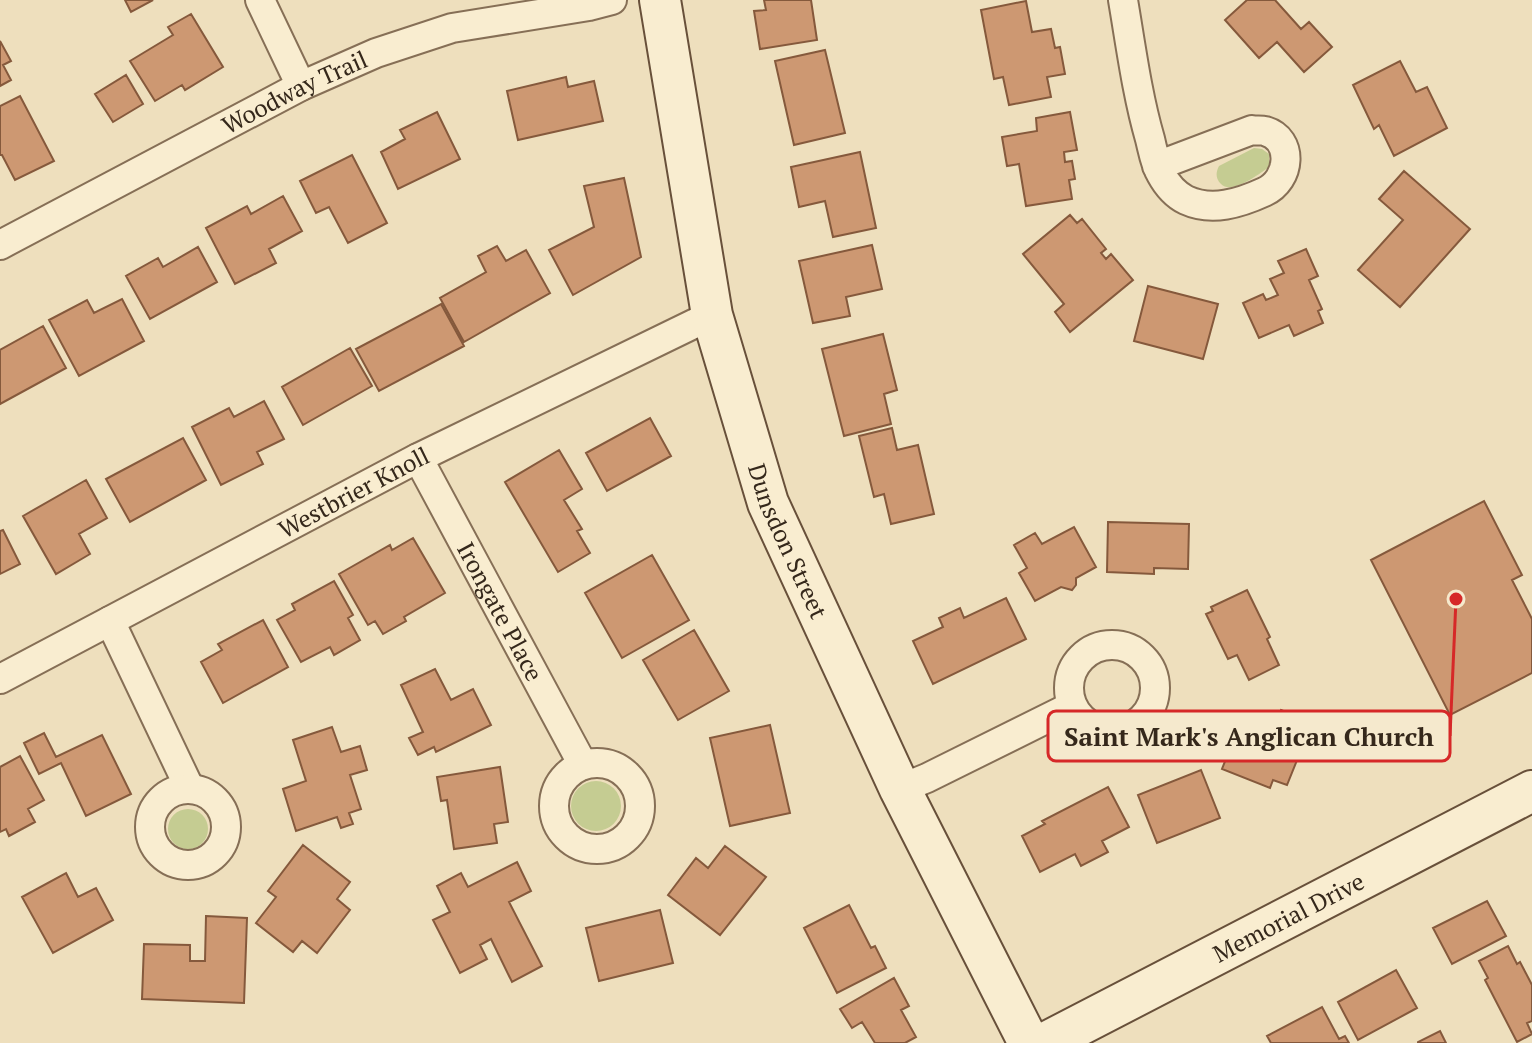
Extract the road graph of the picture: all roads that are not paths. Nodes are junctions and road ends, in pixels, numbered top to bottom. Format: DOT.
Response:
graph roads {
  1 [pos="260,0"];
  2 [pos="612,0"];
  3 [pos="660,0"];
  4 [pos="1123,0"];
  5 [pos="301,86"];
  6 [pos="1157,166"];
  7 [pos="0,245"];
  8 [pos="712,315"];
  9 [pos="418,458"];
  10 [pos="110,621"];
  11 [pos="0,679"];
  12 [pos="1072,706"];
  13 [pos="583,765"];
  14 [pos="190,789"];
  15 [pos="900,789"];
  16 [pos="1530,798"];
  17 [pos="1029,1043"];
  18 [pos="1045,1043"];
  1 -- 5 [label="street"];
  2 -- 5 [label="street, Woodway Trail"];
  3 -- 8 [label="main road, Dunsdon Street"];
  4 -- 6 [label="street"];
  5 -- 7 [label="street, Woodway Trail"];
  8 -- 9 [label="street, Westbrier Knoll"];
  8 -- 15 [label="main road, Dunsdon Street"];
  9 -- 10 [label="street, Westbrier Knoll"];
  9 -- 13 [label="street, Irongate Place"];
  10 -- 11 [label="street, Westbrier Knoll"];
  10 -- 14 [label="street"];
  12 -- 15 [label="street"];
  15 -- 17 [label="main road, Dunsdon Street"];
  16 -- 18 [label="main road, Memorial Drive"];
}
